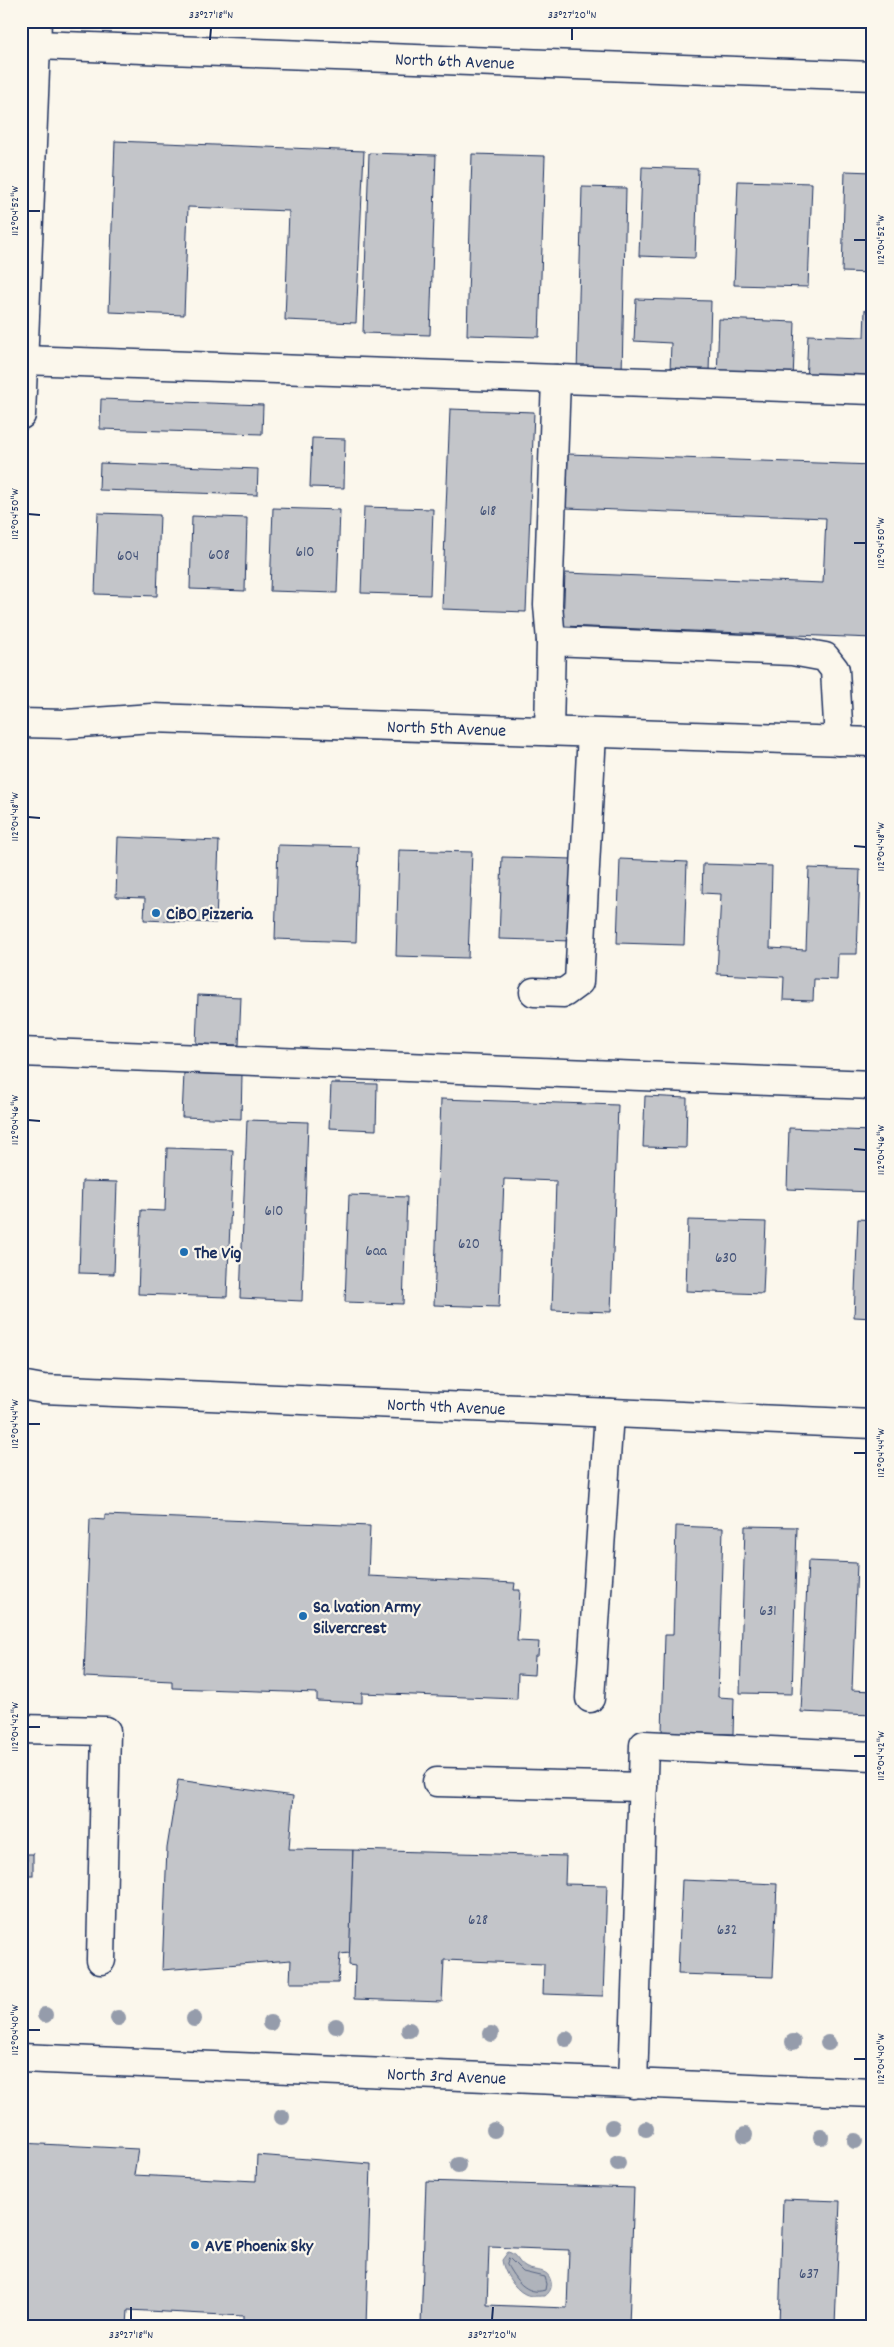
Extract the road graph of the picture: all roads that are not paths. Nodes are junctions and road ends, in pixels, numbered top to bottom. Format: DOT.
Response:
graph roads {
  1 [pos="37,33"];
  2 [pos="873,76"];
  3 [pos="28,87"];
  4 [pos="23,360"];
  5 [pos="556,379"];
  6 [pos="873,390"];
  7 [pos="21,414"];
  8 [pos="551,641"];
  9 [pos="21,723"];
  10 [pos="549,731"];
  11 [pos="592,733"];
  12 [pos="839,741"];
  13 [pos="873,742"];
  14 [pos="534,992"];
  15 [pos="21,1052"];
  16 [pos="873,1085"];
  17 [pos="21,1385"];
  18 [pos="609,1413"];
  19 [pos="873,1424"];
  20 [pos="590,1698"];
  21 [pos="21,1729"];
  22 [pos="873,1756"];
  23 [pos="437,1782"];
  24 [pos="643,1787"];
  25 [pos="101,1960"];
  26 [pos="21,2058"];
  27 [pos="634,2084"];
  28 [pos="873,2093"];
  1 -- 2 [label="street, North 6th Avenue"];
  1 -- 3 [label="street"];
  3 -- 4 [label="street"];
  4 -- 5 [label="street"];
  4 -- 7 [label="street"];
  5 -- 6 [label="street"];
  5 -- 8 [label="street"];
  8 -- 10 [label="street"];
  8 -- 12 [label="street"];
  9 -- 10 [label="street, North 5th Avenue"];
  10 -- 11 [label="street, North 5th Avenue"];
  11 -- 12 [label="street, North 5th Avenue"];
  11 -- 14 [label="street"];
  12 -- 13 [label="street, North 5th Avenue"];
  15 -- 16 [label="street"];
  17 -- 18 [label="street, North 4th Avenue"];
  18 -- 19 [label="street, North 4th Avenue"];
  18 -- 20 [label="street"];
  21 -- 25 [label="street"];
  22 -- 24 [label="street"];
  23 -- 24 [label="street"];
  24 -- 27 [label="street"];
  26 -- 27 [label="street, North 3rd Avenue"];
  27 -- 28 [label="street, North 3rd Avenue"];
}
